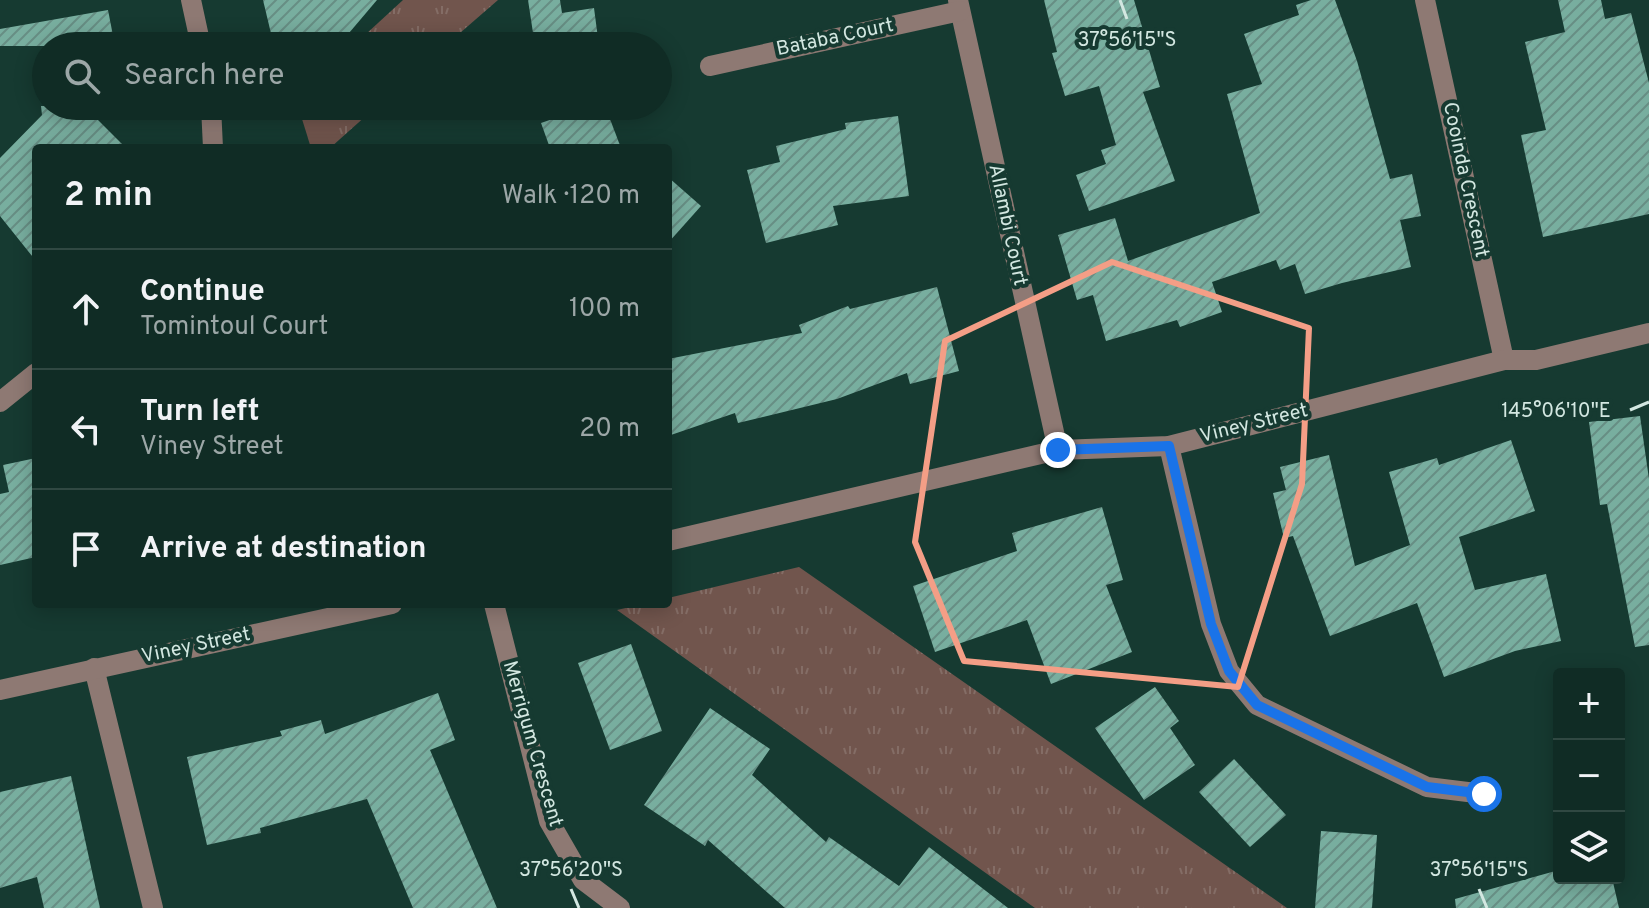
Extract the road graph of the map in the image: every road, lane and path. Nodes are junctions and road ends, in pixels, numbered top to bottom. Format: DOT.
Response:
graph roads {
  1 [pos="191,0"];
  2 [pos="1425,0"];
  3 [pos="959,5"];
  4 [pos="198,32"];
  5 [pos="710,66"];
  6 [pos="212,120"];
  7 [pos="213,144"];
  8 [pos="1649,333"];
  9 [pos="1504,360"];
  10 [pos="32,376"];
  11 [pos="0,402"];
  12 [pos="1169,446"];
  13 [pos="1058,450"];
  14 [pos="672,540"];
  15 [pos="373,608"];
  16 [pos="495,608"];
  17 [pos="94,668"];
  18 [pos="0,690"];
  19 [pos="1484,794"];
  20 [pos="153,908"];
  21 [pos="620,908"];
  1 -- 4 [label="street"];
  2 -- 9 [label="street, Cooinda Crescent"];
  3 -- 5 [label="street, Bataba Court"];
  3 -- 13 [label="street, Allambi Court"];
  6 -- 7 [label="street"];
  8 -- 9 [label="street, Viney Street"];
  9 -- 12 [label="street, Viney Street"];
  10 -- 11 [label="street"];
  12 -- 13 [label="street, Viney Street"];
  12 -- 19 [label="street"];
  13 -- 14 [label="street, Viney Street"];
  15 -- 17 [label="street, Viney Street"];
  16 -- 21 [label="street, Merrigum Crescent"];
  17 -- 18 [label="street, Viney Street"];
  17 -- 20 [label="street"];
}
